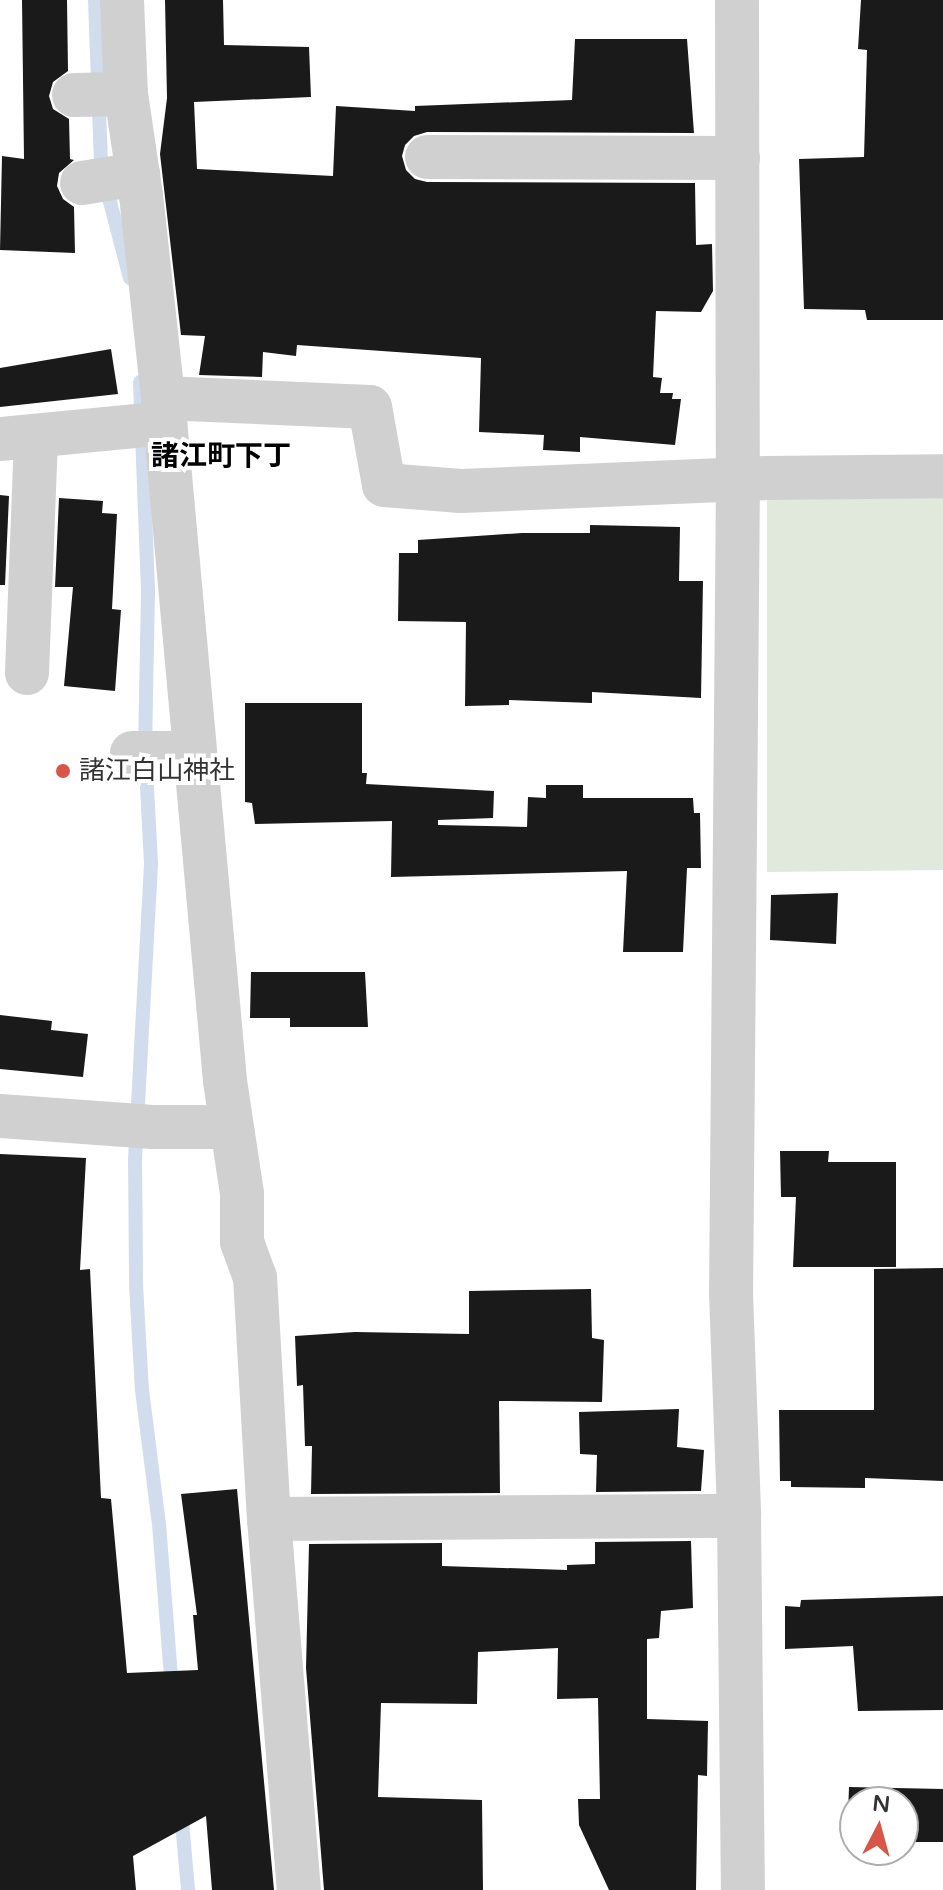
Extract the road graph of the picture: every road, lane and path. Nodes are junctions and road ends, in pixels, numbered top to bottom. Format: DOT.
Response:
graph roads {
  1 [pos="122,0"];
  2 [pos="737,0"];
  3 [pos="126,94"];
  4 [pos="74,95"];
  5 [pos="427,157"];
  6 [pos="738,158"];
  7 [pos="138,174"];
  8 [pos="82,183"];
  9 [pos="151,417"];
  10 [pos="18,438"];
  11 [pos="943,476"];
  12 [pos="738,480"];
  13 [pos="27,673"];
  14 [pos="132,753"];
  15 [pos="193,753"];
  16 [pos="0,1116"];
  17 [pos="231,1127"];
  18 [pos="739,1516"];
  19 [pos="269,1519"];
  20 [pos="299,1890"];
  21 [pos="743,1890"];
  1 -- 3 [label="street"];
  2 -- 6 [label="street"];
  3 -- 4 [label="street"];
  3 -- 7 [label="street"];
  5 -- 6 [label="street"];
  6 -- 12 [label="street"];
  7 -- 8 [label="street"];
  7 -- 9 [label="street"];
  9 -- 10 [label="street"];
  9 -- 12 [label="street"];
  9 -- 15 [label="street"];
  10 -- 13 [label="street"];
  11 -- 12 [label="street"];
  12 -- 18 [label="street"];
  14 -- 15 [label="street"];
  15 -- 17 [label="street"];
  16 -- 17 [label="street"];
  17 -- 19 [label="street"];
  18 -- 19 [label="street"];
  18 -- 21 [label="street"];
  19 -- 20 [label="street"];
}
